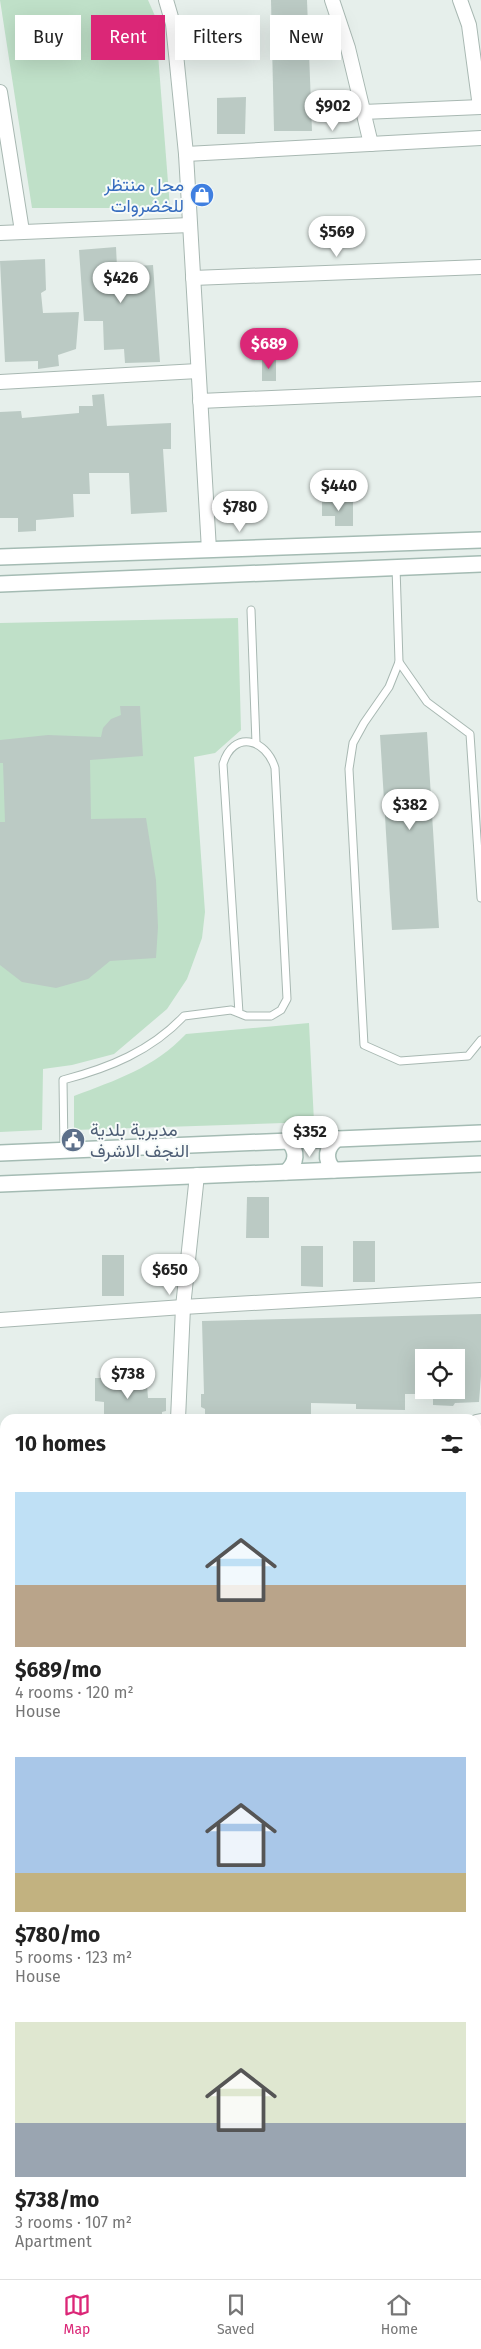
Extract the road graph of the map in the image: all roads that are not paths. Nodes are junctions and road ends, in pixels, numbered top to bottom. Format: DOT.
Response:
graph roads {
  1 [pos="166,0"];
  2 [pos="332,0"];
  3 [pos="460,0"];
  4 [pos="0,92"];
  5 [pos="481,107"];
  6 [pos="363,112"];
  7 [pos="481,138"];
  8 [pos="371,144"];
  9 [pos="186,154"];
  10 [pos="190,225"];
  11 [pos="22,231"];
  12 [pos="0,232"];
  13 [pos="481,267"];
  14 [pos="193,278"];
  15 [pos="198,371"];
  16 [pos="0,382"];
  17 [pos="481,389"];
  18 [pos="200,401"];
  19 [pos="481,540"];
  20 [pos="209,550"];
  21 [pos="0,557"];
  22 [pos="481,564"];
  23 [pos="396,567"];
  24 [pos="0,584"];
  25 [pos="251,610"];
  26 [pos="399,662"];
  27 [pos="256,743"];
  28 [pos="481,898"];
  29 [pos="239,1013"];
  30 [pos="481,1040"];
  31 [pos="481,1134"];
  32 [pos="337,1139"];
  33 [pos="288,1141"];
  34 [pos="64,1151"];
  35 [pos="0,1154"];
  36 [pos="481,1164"];
  37 [pos="334,1170"];
  38 [pos="286,1172"];
  39 [pos="197,1175"];
  40 [pos="0,1184"];
  41 [pos="481,1290"];
  42 [pos="183,1307"];
  43 [pos="0,1320"];
  44 [pos="178,1414"];
  1 -- 9 [label="street"];
  2 -- 6 [label="street"];
  3 -- 5 [label="street"];
  4 -- 11 [label="street"];
  5 -- 6 [label="street"];
  6 -- 8 [label="street"];
  7 -- 8 [label="street"];
  8 -- 9 [label="street"];
  9 -- 10 [label="street"];
  10 -- 11 [label="street"];
  10 -- 14 [label="street"];
  11 -- 12 [label="street"];
  13 -- 14 [label="street"];
  14 -- 15 [label="street"];
  15 -- 16 [label="street"];
  15 -- 18 [label="street"];
  17 -- 18 [label="street"];
  18 -- 20 [label="street"];
  19 -- 20 [label="street"];
  20 -- 21 [label="street"];
  22 -- 23 [label="street"];
  23 -- 24 [label="street"];
  23 -- 26 [label="lane"];
  25 -- 27 [label="lane"];
  26 -- 28 [label="lane"];
  26 -- 30 [label="lane"];
  27 -- 29 [label="lane"];
  27 -- 29 [label="lane"];
  29 -- 34 [label="lane"];
  31 -- 32 [label="street"];
  32 -- 33 [label="street"];
  32 -- 37 [label="street"];
  33 -- 34 [label="street"];
  33 -- 38 [label="street"];
  34 -- 35 [label="street"];
  36 -- 37 [label="street"];
  37 -- 38 [label="street"];
  38 -- 39 [label="street"];
  39 -- 40 [label="street"];
  39 -- 42 [label="street"];
  41 -- 42 [label="street"];
  42 -- 43 [label="street"];
  42 -- 44 [label="street"];
}
